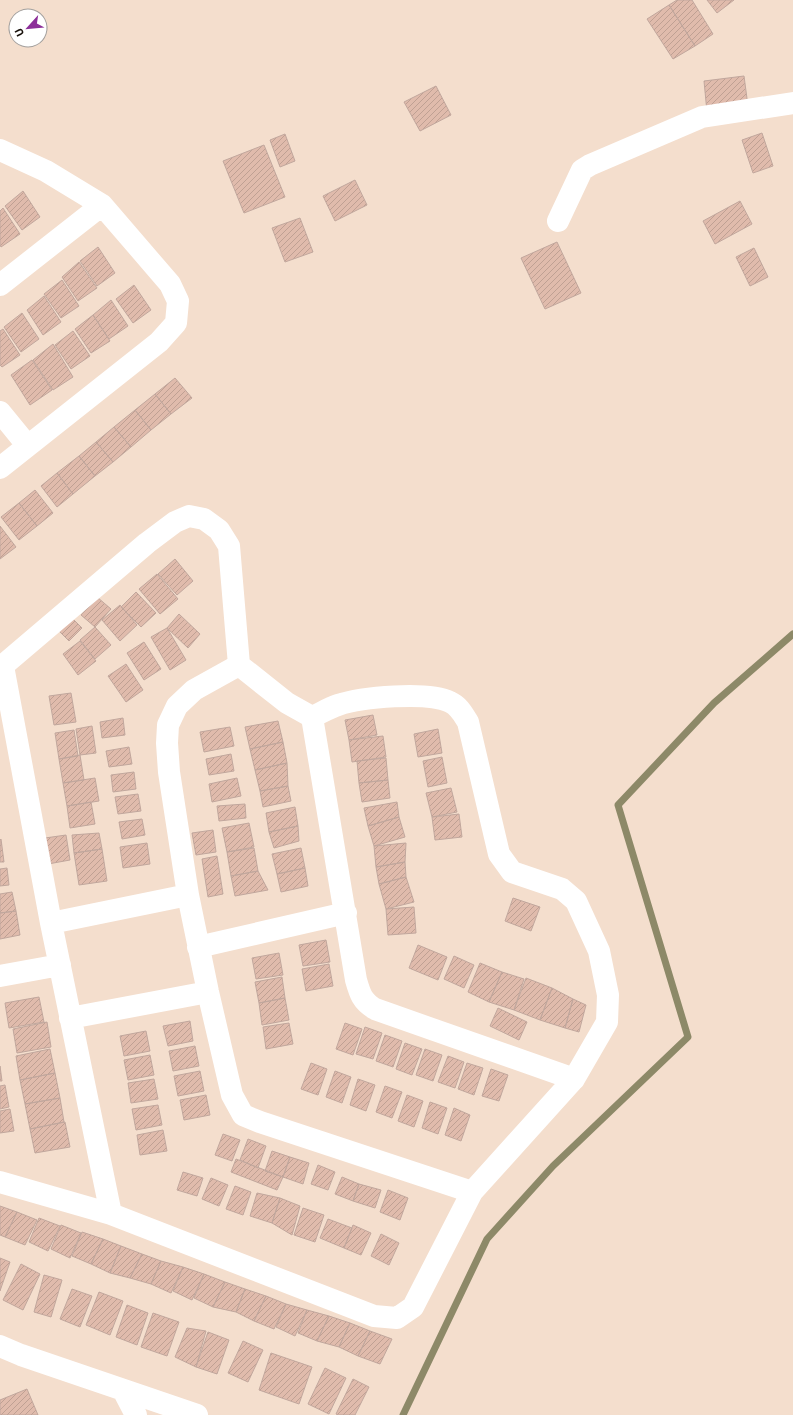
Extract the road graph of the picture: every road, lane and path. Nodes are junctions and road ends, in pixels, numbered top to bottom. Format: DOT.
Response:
graph roads {
  1 [pos="793,103"];
  2 [pos="0,150"];
  3 [pos="102,205"];
  4 [pos="558,221"];
  5 [pos="0,285"];
  6 [pos="0,412"];
  7 [pos="27,446"];
  8 [pos="0,468"];
  9 [pos="239,665"];
  10 [pos="1,667"];
  11 [pos="312,717"];
  12 [pos="188,895"];
  13 [pos="346,913"];
  14 [pos="51,923"];
  15 [pos="198,947"];
  16 [pos="60,965"];
  17 [pos="0,976"];
  18 [pos="208,992"];
  19 [pos="70,1018"];
  20 [pos="574,1079"];
  21 [pos="0,1182"];
  22 [pos="472,1192"];
  23 [pos="111,1214"];
  24 [pos="0,1346"];
  25 [pos="21,1355"];
  26 [pos="0,1366"];
  27 [pos="123,1390"];
  28 [pos="136,1415"];
  29 [pos="197,1415"];
  1 -- 4 [label="street"];
  2 -- 3 [label="street"];
  3 -- 5 [label="street"];
  3 -- 7 [label="street"];
  6 -- 7 [label="street"];
  7 -- 8 [label="street"];
  9 -- 10 [label="street"];
  9 -- 11 [label="street"];
  9 -- 12 [label="street"];
  10 -- 14 [label="street"];
  11 -- 13 [label="street"];
  11 -- 20 [label="street"];
  12 -- 14 [label="street"];
  12 -- 15 [label="street"];
  13 -- 15 [label="street"];
  13 -- 20 [label="street"];
  14 -- 16 [label="street"];
  15 -- 18 [label="street"];
  16 -- 17 [label="street"];
  16 -- 19 [label="street"];
  18 -- 19 [label="street"];
  18 -- 22 [label="street"];
  19 -- 23 [label="street"];
  20 -- 22 [label="street"];
  21 -- 23 [label="street"];
  22 -- 23 [label="street"];
  24 -- 25 [label="street"];
  25 -- 26 [label="street"];
  25 -- 27 [label="street"];
  27 -- 28 [label="street"];
  27 -- 29 [label="street"];
}
